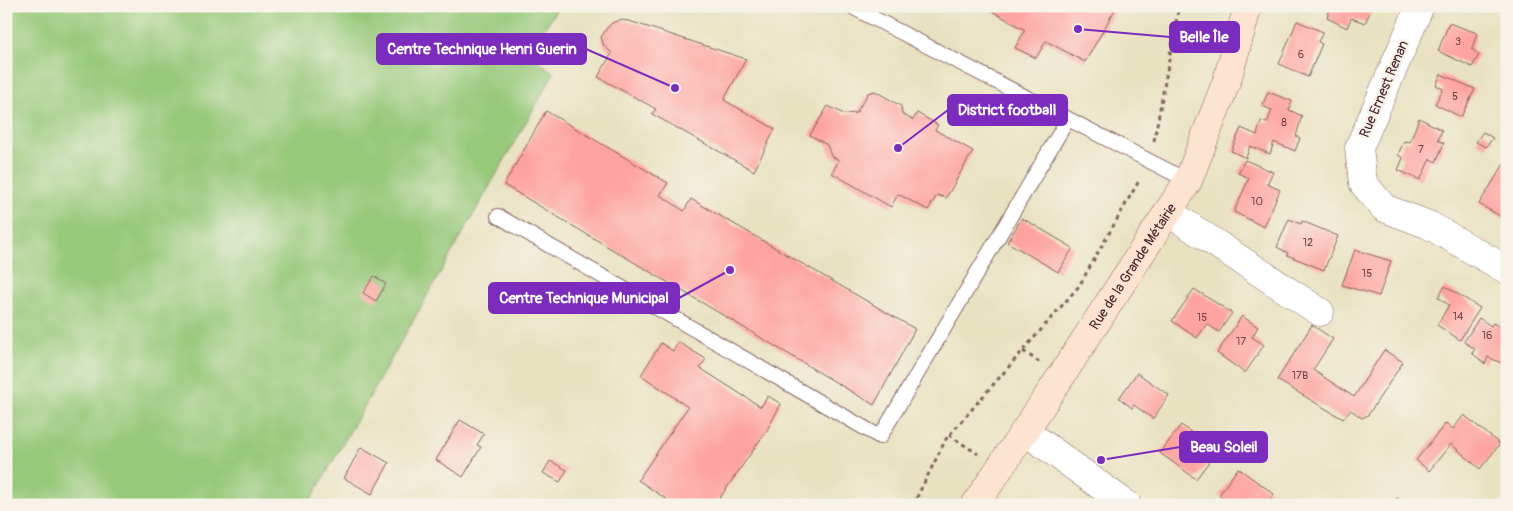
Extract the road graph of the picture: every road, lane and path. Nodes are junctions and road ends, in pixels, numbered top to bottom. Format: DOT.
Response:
graph roads {
  1 [pos="850,6"];
  2 [pos="1179,6"];
  3 [pos="1248,6"];
  4 [pos="1420,6"];
  5 [pos="1068,119"];
  6 [pos="1150,160"];
  7 [pos="1188,181"];
  8 [pos="1168,212"];
  9 [pos="498,216"];
  10 [pos="1507,270"];
  11 [pos="1320,312"];
  12 [pos="1025,431"];
  13 [pos="949,435"];
  14 [pos="1000,468"];
  15 [pos="913,505"];
  16 [pos="975,505"];
  17 [pos="1128,505"];
  1 -- 5 [label="lane"];
  2 -- 6 [label="path"];
  3 -- 7 [label="main road, Rue de la Grande Métairie"];
  4 -- 10 [label="street, Rue Ernest Renan"];
  5 -- 6 [label="lane"];
  5 -- 9 [label="lane"];
  6 -- 7 [label="lane"];
  6 -- 13 [label="path"];
  7 -- 8 [label="main road, Rue de la Grande Métairie"];
  8 -- 11 [label="street"];
  8 -- 12 [label="main road, Rue de la Grande Métairie"];
  12 -- 14 [label="main road, Rue de la Grande Métairie"];
  12 -- 17 [label="street"];
  13 -- 14 [label="path"];
  13 -- 15 [label="path"];
  14 -- 16 [label="main road, Rue de la Grande Métairie"];
}
